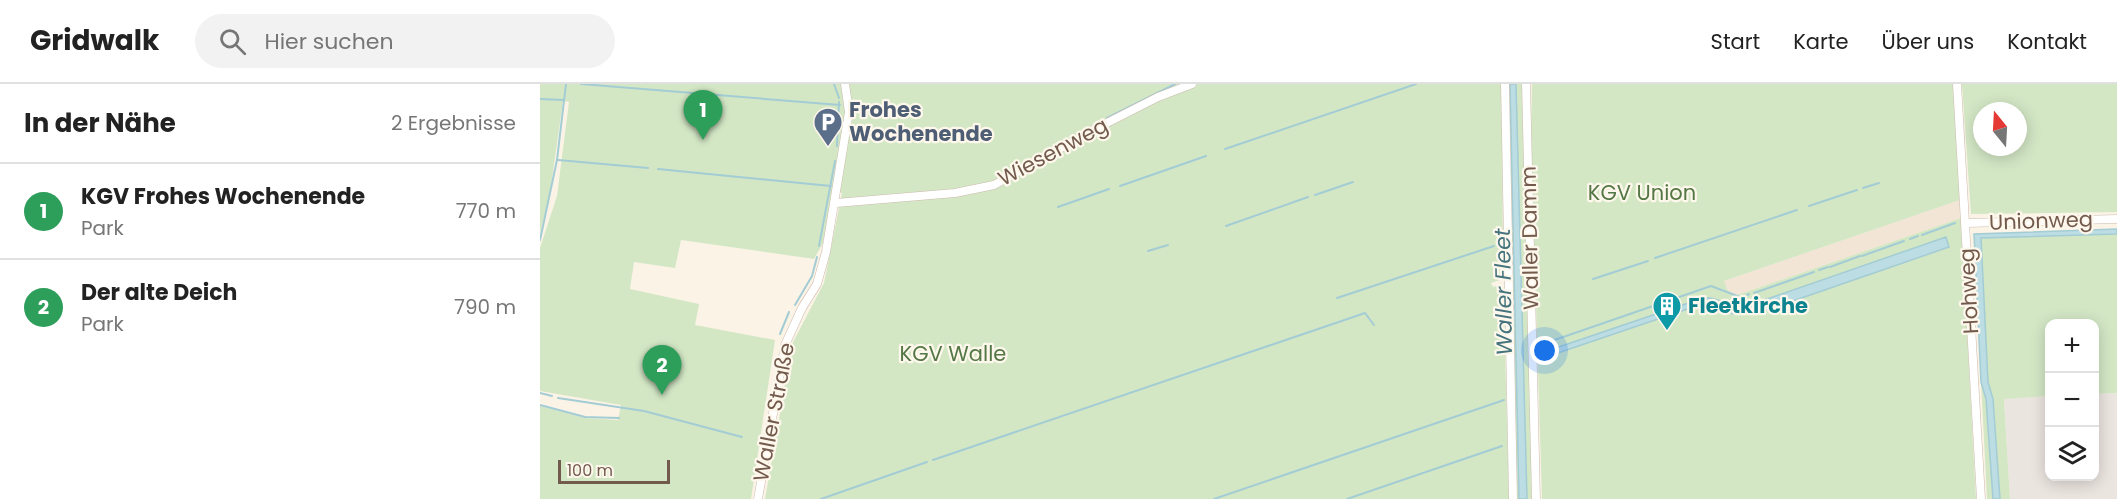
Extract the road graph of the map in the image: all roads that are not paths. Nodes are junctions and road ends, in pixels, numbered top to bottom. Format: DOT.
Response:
graph roads {
  1 [pos="845,84"];
  2 [pos="1192,84"];
  3 [pos="1505,84"];
  4 [pos="1526,84"];
  5 [pos="1957,84"];
  6 [pos="836,203"];
  7 [pos="2117,219"];
  8 [pos="1966,223"];
  9 [pos="758,499"];
  10 [pos="1513,499"];
  11 [pos="1536,499"];
  12 [pos="1981,499"];
  1 -- 6 [label="street, Waller Straße"];
  2 -- 6 [label="street, Wiesenweg"];
  3 -- 10 [label="street"];
  4 -- 11 [label="street, Waller Damm"];
  5 -- 8 [label="street, Hohweg"];
  6 -- 9 [label="street, Waller Straße"];
  7 -- 8 [label="street, Unionweg"];
  8 -- 12 [label="street, Hohweg"];
}
